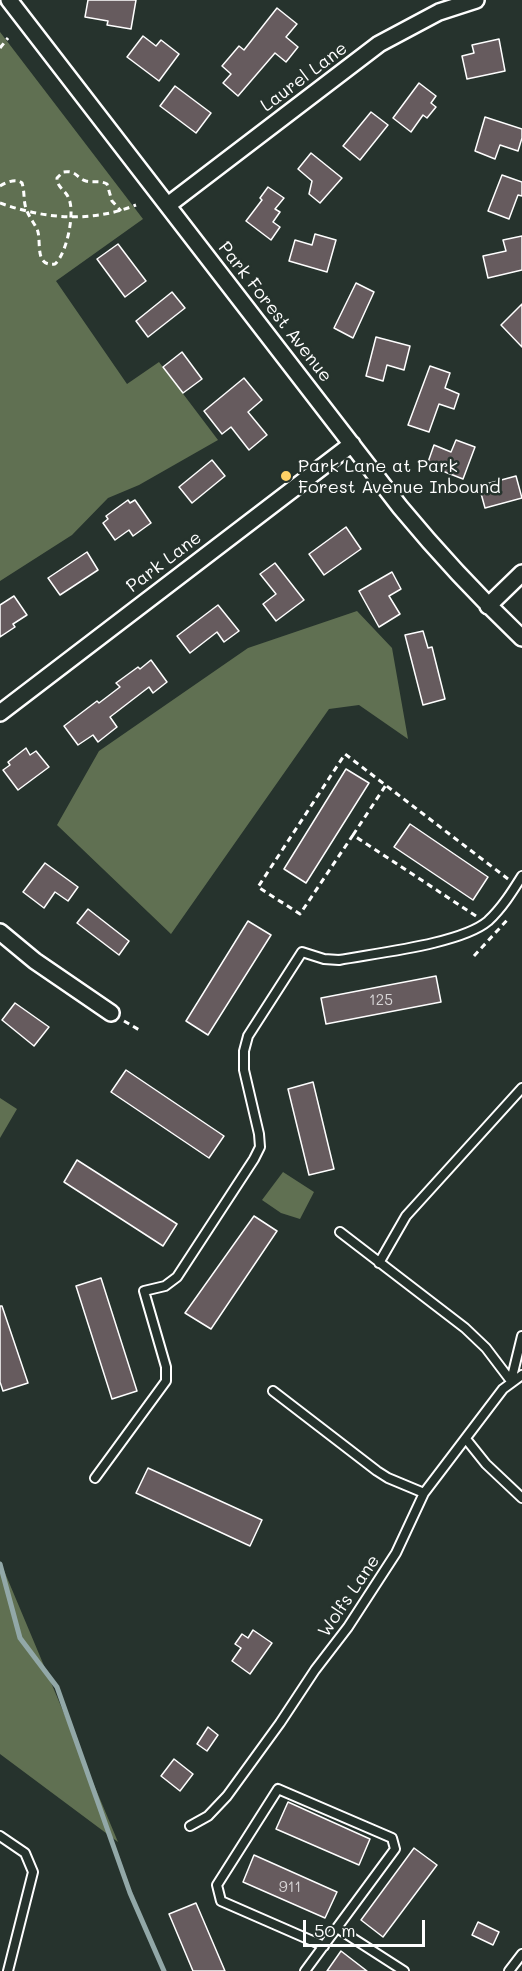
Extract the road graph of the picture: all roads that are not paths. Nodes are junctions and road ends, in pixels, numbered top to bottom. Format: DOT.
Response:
graph roads {
  1 [pos="476,0"];
  2 [pos="15,2"];
  3 [pos="168,205"];
  4 [pos="352,444"];
  5 [pos="522,573"];
  6 [pos="488,606"];
  7 [pos="522,638"];
  8 [pos="0,713"];
  9 [pos="522,876"];
  10 [pos="0,932"];
  11 [pos="111,1013"];
  12 [pos="522,1088"];
  13 [pos="340,1232"];
  14 [pos="379,1263"];
  15 [pos="522,1336"];
  16 [pos="522,1375"];
  17 [pos="512,1381"];
  18 [pos="273,1391"];
  19 [pos="466,1439"];
  20 [pos="95,1478"];
  21 [pos="424,1493"];
  22 [pos="522,1498"];
  23 [pos="190,1826"];
  24 [pos="0,1836"];
  25 [pos="337,1928"];
  26 [pos="324,1946"];
  27 [pos="522,1954"];
  28 [pos="0,1968"];
  29 [pos="6,1971"];
  30 [pos="305,1971"];
  31 [pos="404,1971"];
  32 [pos="509,1971"];
  1 -- 3 [label="street, Laurel Lane"];
  2 -- 3 [label="street, Park Forest Avenue"];
  3 -- 4 [label="street, Park Forest Avenue"];
  4 -- 6 [label="street, Park Forest Avenue"];
  4 -- 8 [label="street, Park Lane"];
  5 -- 6 [label="street"];
  6 -- 7 [label="street, Park Forest Avenue"];
  9 -- 20 [label="lane"];
  10 -- 11 [label="street"];
  12 -- 14 [label="lane"];
  13 -- 14 [label="lane"];
  14 -- 17 [label="lane"];
  15 -- 17 [label="lane"];
  16 -- 17 [label="lane, Wolfs Lane"];
  17 -- 19 [label="lane, Wolfs Lane"];
  18 -- 21 [label="lane"];
  19 -- 21 [label="lane, Wolfs Lane"];
  19 -- 22 [label="lane"];
  21 -- 23 [label="lane, Wolfs Lane"];
  24 -- 29 [label="lane"];
  25 -- 26 [label="lane"];
  25 -- 26 [label="lane"];
  25 -- 31 [label="lane"];
  26 -- 30 [label="lane"];
  27 -- 32 [label="lane"];
  28 -- 29 [label="lane"];
}
